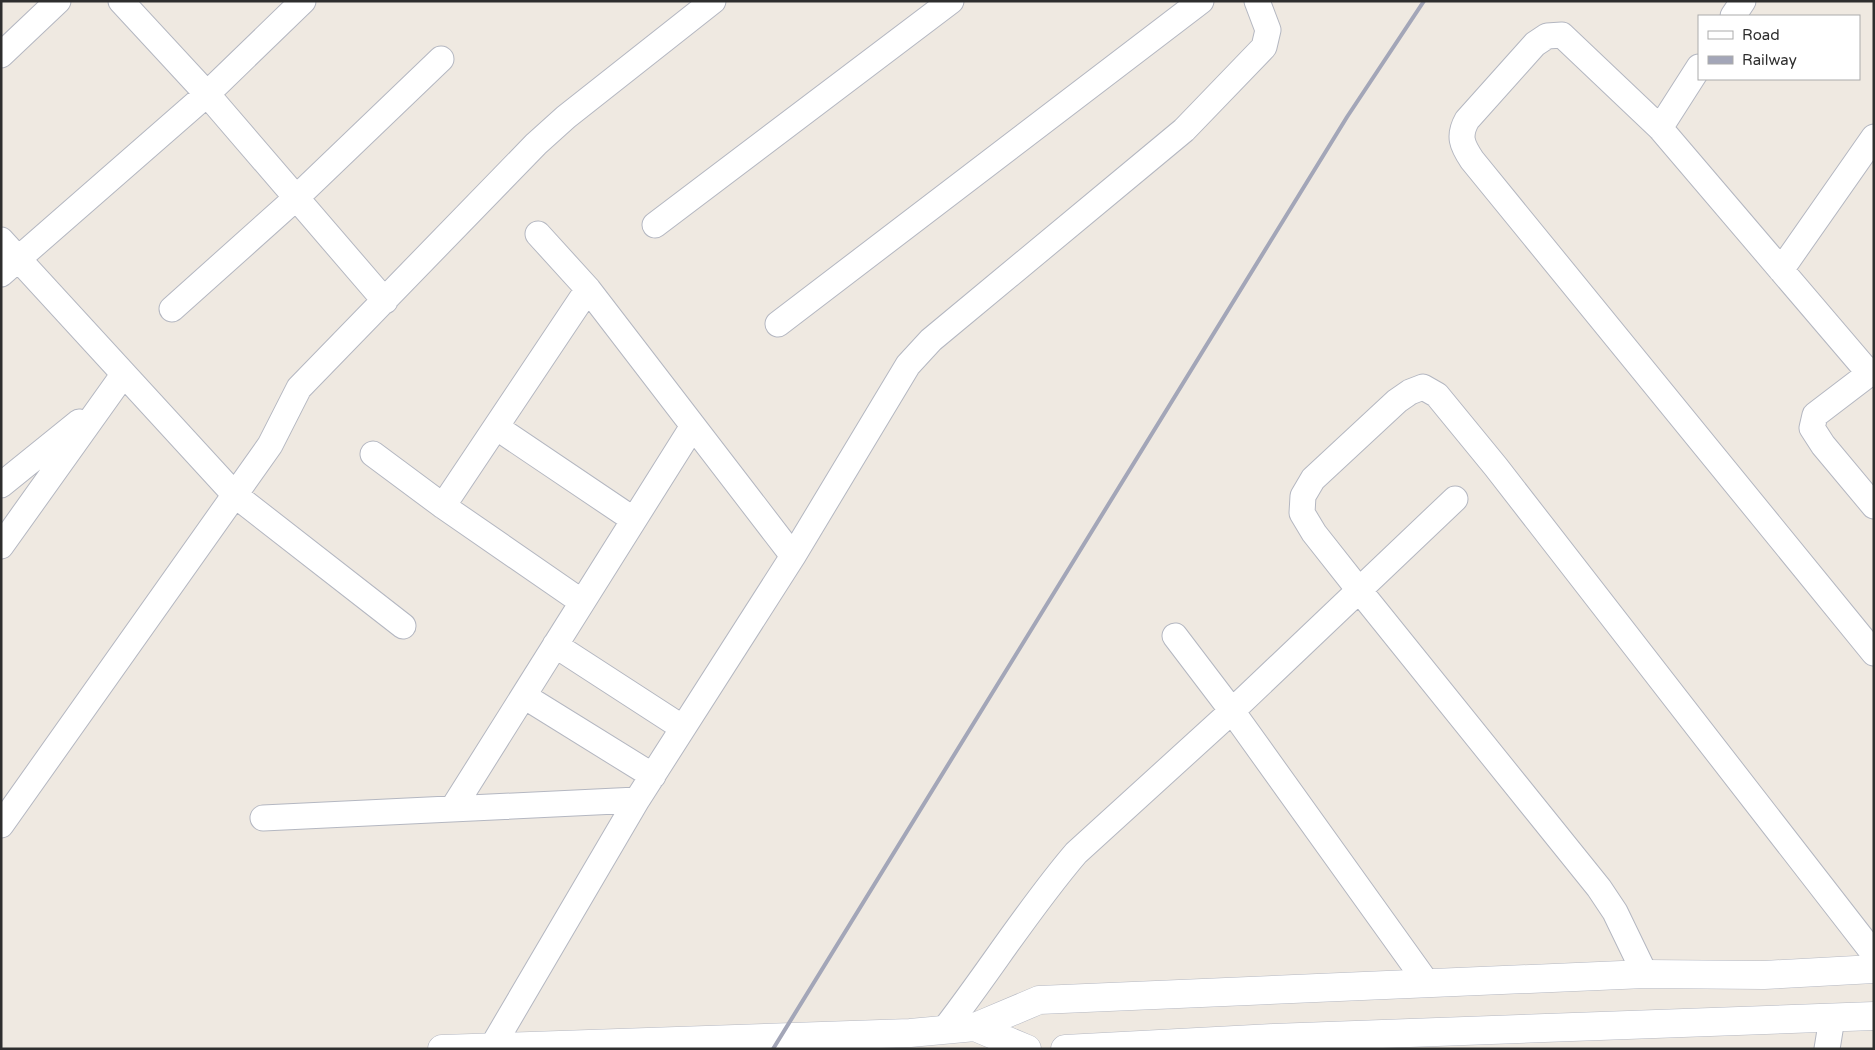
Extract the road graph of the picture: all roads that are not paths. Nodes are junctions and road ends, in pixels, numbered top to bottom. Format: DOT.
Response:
graph roads {
  1 [pos="58,1"];
  2 [pos="121,1"];
  3 [pos="303,1"];
  4 [pos="713,1"];
  5 [pos="951,1"];
  6 [pos="1201,1"];
  7 [pos="1257,1"];
  8 [pos="1743,1"];
  9 [pos="1734,15"];
  10 [pos="1,55"];
  11 [pos="441,59"];
  12 [pos="1698,69"];
  13 [pos="206,94"];
  14 [pos="1660,128"];
  15 [pos="1874,137"];
  16 [pos="296,198"];
  17 [pos="655,225"];
  18 [pos="538,234"];
  19 [pos="1,240"];
  20 [pos="10,267"];
  21 [pos="1781,270"];
  22 [pos="588,289"];
  23 [pos="385,301"];
  24 [pos="172,308"];
  25 [pos="778,324"];
  26 [pos="1872,371"];
  27 [pos="123,375"];
  28 [pos="105,400"];
  29 [pos="693,426"];
  30 [pos="496,427"];
  31 [pos="373,454"];
  32 [pos="1,485"];
  33 [pos="235,496"];
  34 [pos="1455,499"];
  35 [pos="443,506"];
  36 [pos="1874,506"];
  37 [pos="634,520"];
  38 [pos="1,546"];
  39 [pos="793,556"];
  40 [pos="1359,590"];
  41 [pos="582,602"];
  42 [pos="402,626"];
  43 [pos="1175,636"];
  44 [pos="555,645"];
  45 [pos="1874,653"];
  46 [pos="524,696"];
  47 [pos="1232,711"];
  48 [pos="684,728"];
  49 [pos="653,776"];
  50 [pos="637,800"];
  51 [pos="453,808"];
  52 [pos="264,818"];
  53 [pos="1,825"];
  54 [pos="1874,954"];
  55 [pos="1874,969"];
  56 [pos="1645,974"];
  57 [pos="1427,983"];
  58 [pos="1874,1016"];
  59 [pos="1832,1018"];
  60 [pos="975,1027"];
  61 [pos="944,1030"];
  62 [pos="1273,1044"];
  63 [pos="492,1047"];
  64 [pos="572,1047"];
  65 [pos="442,1049"];
  66 [pos="1027,1049"];
  67 [pos="1065,1049"];
  68 [pos="1827,1049"];
  1 -- 10 [label="street"];
  2 -- 13 [label="street"];
  3 -- 13 [label="street"];
  4 -- 23 [label="street"];
  5 -- 17 [label="street"];
  6 -- 25 [label="street"];
  7 -- 39 [label="street"];
  8 -- 9 [label="street"];
  11 -- 16 [label="street"];
  12 -- 14 [label="street"];
  13 -- 16 [label="street"];
  13 -- 20 [label="street"];
  14 -- 21 [label="street"];
  14 -- 45 [label="street"];
  15 -- 21 [label="street"];
  16 -- 23 [label="street"];
  16 -- 24 [label="street"];
  18 -- 22 [label="street"];
  19 -- 20 [label="street"];
  20 -- 27 [label="street"];
  21 -- 26 [label="street"];
  22 -- 29 [label="street"];
  22 -- 30 [label="street"];
  23 -- 33 [label="street"];
  26 -- 36 [label="street"];
  27 -- 28 [label="street"];
  27 -- 33 [label="street"];
  28 -- 32 [label="street"];
  28 -- 38 [label="street"];
  29 -- 37 [label="street"];
  29 -- 39 [label="street"];
  30 -- 35 [label="street"];
  30 -- 37 [label="street"];
  31 -- 35 [label="street"];
  33 -- 42 [label="street"];
  33 -- 53 [label="street"];
  34 -- 40 [label="street"];
  35 -- 41 [label="street"];
  37 -- 41 [label="street"];
  39 -- 48 [label="street"];
  40 -- 47 [label="street"];
  40 -- 54 [label="street"];
  40 -- 56 [label="street"];
  41 -- 44 [label="street"];
  43 -- 47 [label="street"];
  44 -- 46 [label="street"];
  44 -- 48 [label="street"];
  46 -- 49 [label="street"];
  46 -- 51 [label="street"];
  47 -- 57 [label="street"];
  47 -- 61 [label="street"];
  48 -- 49 [label="street"];
  49 -- 50 [label="street"];
  50 -- 51 [label="street"];
  50 -- 63 [label="street"];
  51 -- 52 [label="street"];
  55 -- 56 [label="main road"];
  56 -- 57 [label="main road"];
  57 -- 60 [label="main road"];
  58 -- 59 [label="main road"];
  59 -- 62 [label="main road"];
  59 -- 68 [label="street"];
  60 -- 61 [label="main road"];
  60 -- 66 [label="main road"];
  61 -- 64 [label="main road"];
  62 -- 67 [label="main road"];
  63 -- 64 [label="main road"];
  63 -- 65 [label="main road"];
}
